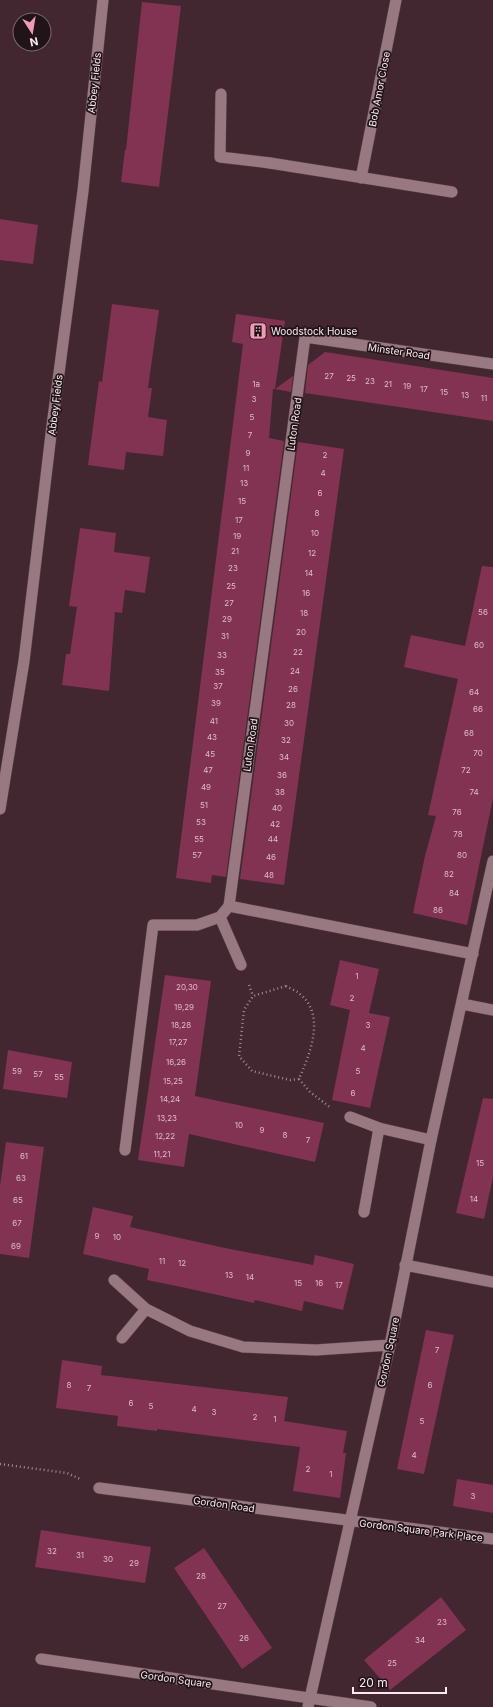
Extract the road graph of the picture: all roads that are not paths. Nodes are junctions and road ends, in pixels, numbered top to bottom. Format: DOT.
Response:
graph roads {
  1 [pos="103,0"];
  2 [pos="396,0"];
  3 [pos="221,94"];
  4 [pos="361,178"];
  5 [pos="452,192"];
  6 [pos="305,337"];
  7 [pos="493,364"];
  8 [pos="1,794"];
  9 [pos="0,809"];
  10 [pos="493,861"];
  11 [pos="229,906"];
  12 [pos="220,917"];
  13 [pos="473,954"];
  14 [pos="241,965"];
  15 [pos="462,1004"];
  16 [pos="493,1010"];
  17 [pos="350,1117"];
  18 [pos="379,1128"];
  19 [pos="432,1140"];
  20 [pos="125,1150"];
  21 [pos="364,1212"];
  22 [pos="405,1265"];
  23 [pos="114,1280"];
  24 [pos="493,1282"];
  25 [pos="146,1309"];
  26 [pos="122,1338"];
  27 [pos="390,1345"];
  28 [pos="99,1488"];
  29 [pos="350,1521"];
  30 [pos="493,1539"];
  31 [pos="42,1659"];
  32 [pos="309,1703"];
  33 [pos="371,1707"];
  1 -- 8 [label="street, Abbey Fields"];
  2 -- 4 [label="street, Bob Amor Close"];
  3 -- 4 [label="street"];
  4 -- 5 [label="street"];
  6 -- 7 [label="street, Minster Road"];
  6 -- 11 [label="street, Luton Road"];
  8 -- 9 [label="street, Abbey Fields"];
  10 -- 13 [label="street, Gordon Square"];
  11 -- 12 [label="street"];
  11 -- 13 [label="street"];
  12 -- 14 [label="street"];
  12 -- 20 [label="street"];
  13 -- 15 [label="street, Gordon Square"];
  15 -- 16 [label="street"];
  15 -- 19 [label="street, Gordon Square"];
  17 -- 18 [label="street"];
  18 -- 19 [label="street"];
  18 -- 21 [label="street"];
  19 -- 22 [label="street, Gordon Square"];
  22 -- 24 [label="street"];
  22 -- 27 [label="street, Gordon Square"];
  23 -- 25 [label="street"];
  25 -- 26 [label="street"];
  25 -- 27 [label="street"];
  27 -- 29 [label="street, Gordon Square"];
  28 -- 29 [label="street, Gordon Road"];
  29 -- 30 [label="street, Gordon Square Park Place"];
  29 -- 32 [label="street, Gordon Square"];
  31 -- 32 [label="street, Gordon Square"];
  32 -- 33 [label="street, Gordon Square"];
}
